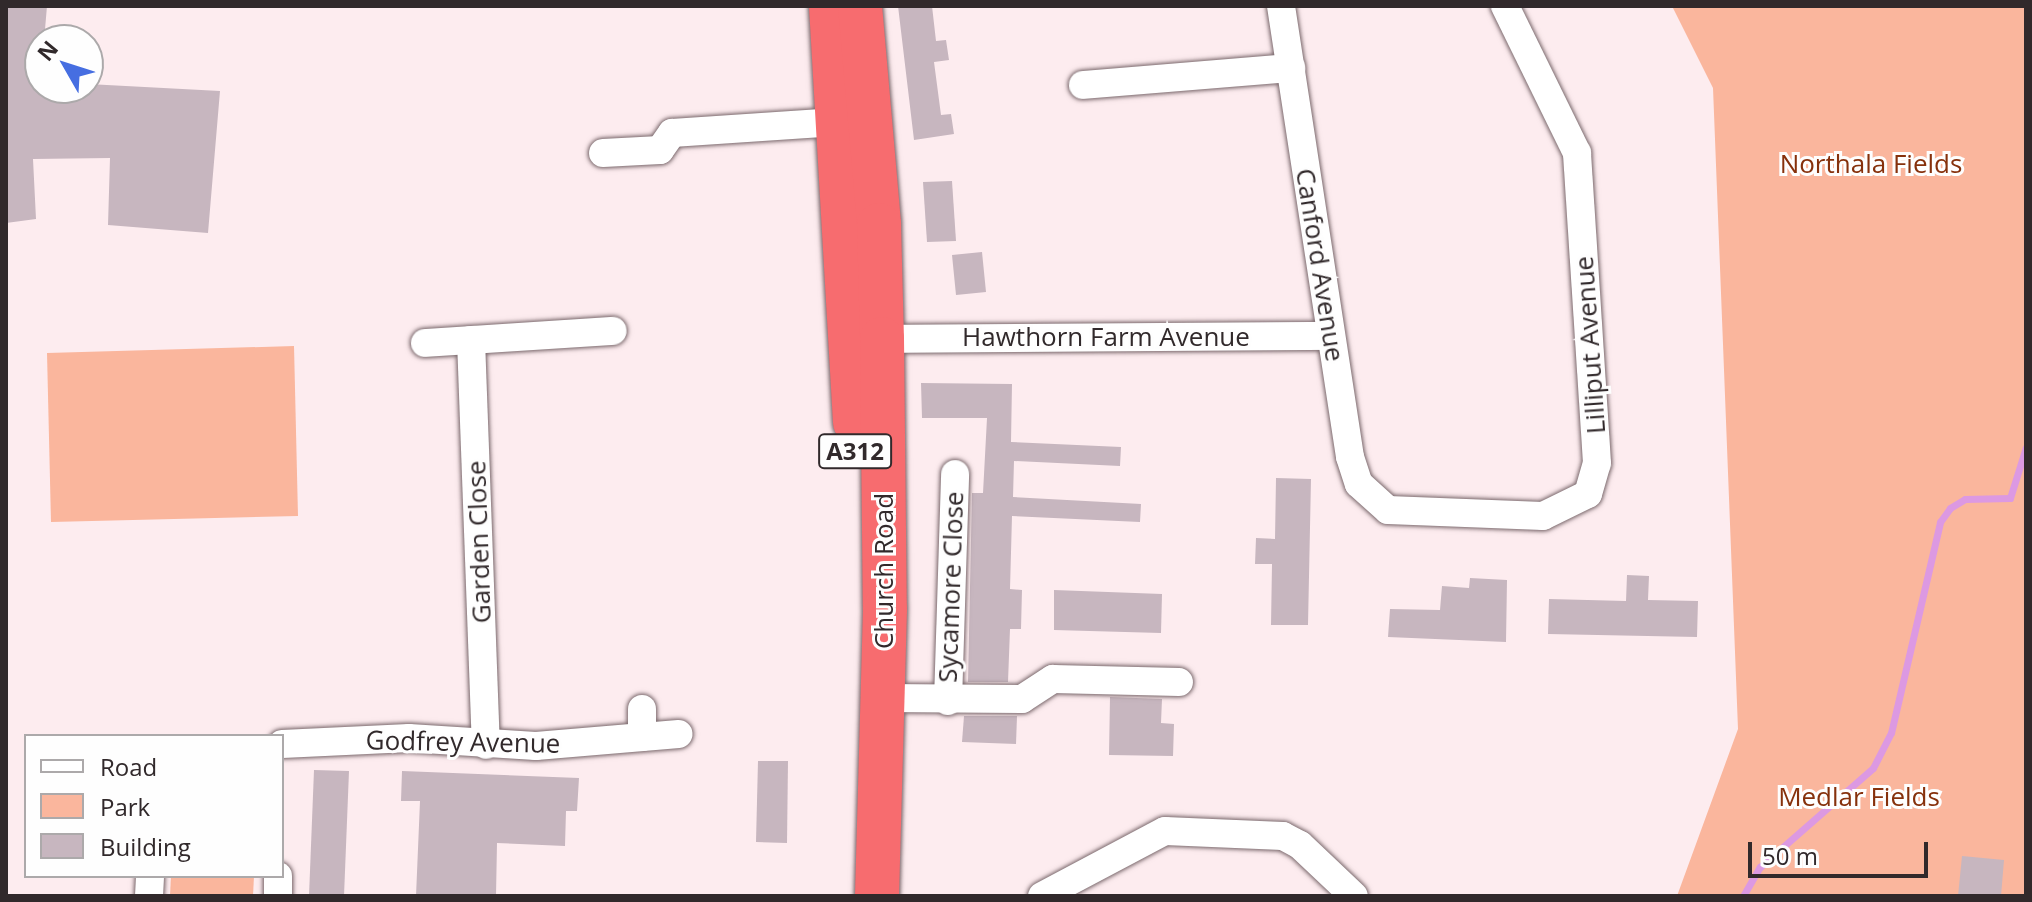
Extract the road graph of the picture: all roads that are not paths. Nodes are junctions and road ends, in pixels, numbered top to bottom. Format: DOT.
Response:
graph roads {
  1 [pos="831,6"];
  2 [pos="860,6"];
  3 [pos="1281,6"];
  4 [pos="1505,6"];
  5 [pos="1291,68"];
  6 [pos="1083,85"];
  7 [pos="837,122"];
  8 [pos="603,153"];
  9 [pos="613,331"];
  10 [pos="1330,336"];
  11 [pos="882,339"];
  12 [pos="471,340"];
  13 [pos="425,343"];
  14 [pos="955,474"];
  15 [pos="1388,510"];
  16 [pos="1179,682"];
  17 [pos="883,698"];
  18 [pos="948,701"];
  19 [pos="642,709"];
  20 [pos="678,734"];
  21 [pos="642,737"];
  22 [pos="284,744"];
  23 [pos="486,745"];
  24 [pos="850,896"];
  25 [pos="877,896"];
  26 [pos="1042,896"];
  27 [pos="1354,896"];
  1 -- 7 [label="highway, Church Road / A312"];
  2 -- 11 [label="highway, Church Road / A312"];
  3 -- 5 [label="street, Canford Avenue"];
  4 -- 15 [label="street, Lilliput Avenue"];
  5 -- 6 [label="street"];
  5 -- 10 [label="street, Canford Avenue"];
  7 -- 8 [label="street"];
  7 -- 24 [label="highway, Church Road / A312"];
  9 -- 12 [label="street"];
  10 -- 11 [label="street, Hawthorn Farm Avenue"];
  10 -- 15 [label="street, Canford Avenue"];
  11 -- 17 [label="highway, Church Road / A312"];
  12 -- 13 [label="street"];
  12 -- 23 [label="street, Garden Close"];
  14 -- 18 [label="street, Sycamore Close"];
  16 -- 18 [label="street, Sycamore Close"];
  17 -- 18 [label="street, Sycamore Close"];
  17 -- 25 [label="highway, Church Road / A312"];
  19 -- 21 [label="street"];
  20 -- 21 [label="street, Godfrey Avenue"];
  21 -- 23 [label="street, Godfrey Avenue"];
  22 -- 23 [label="street, Godfrey Avenue"];
  26 -- 27 [label="street"];
}
